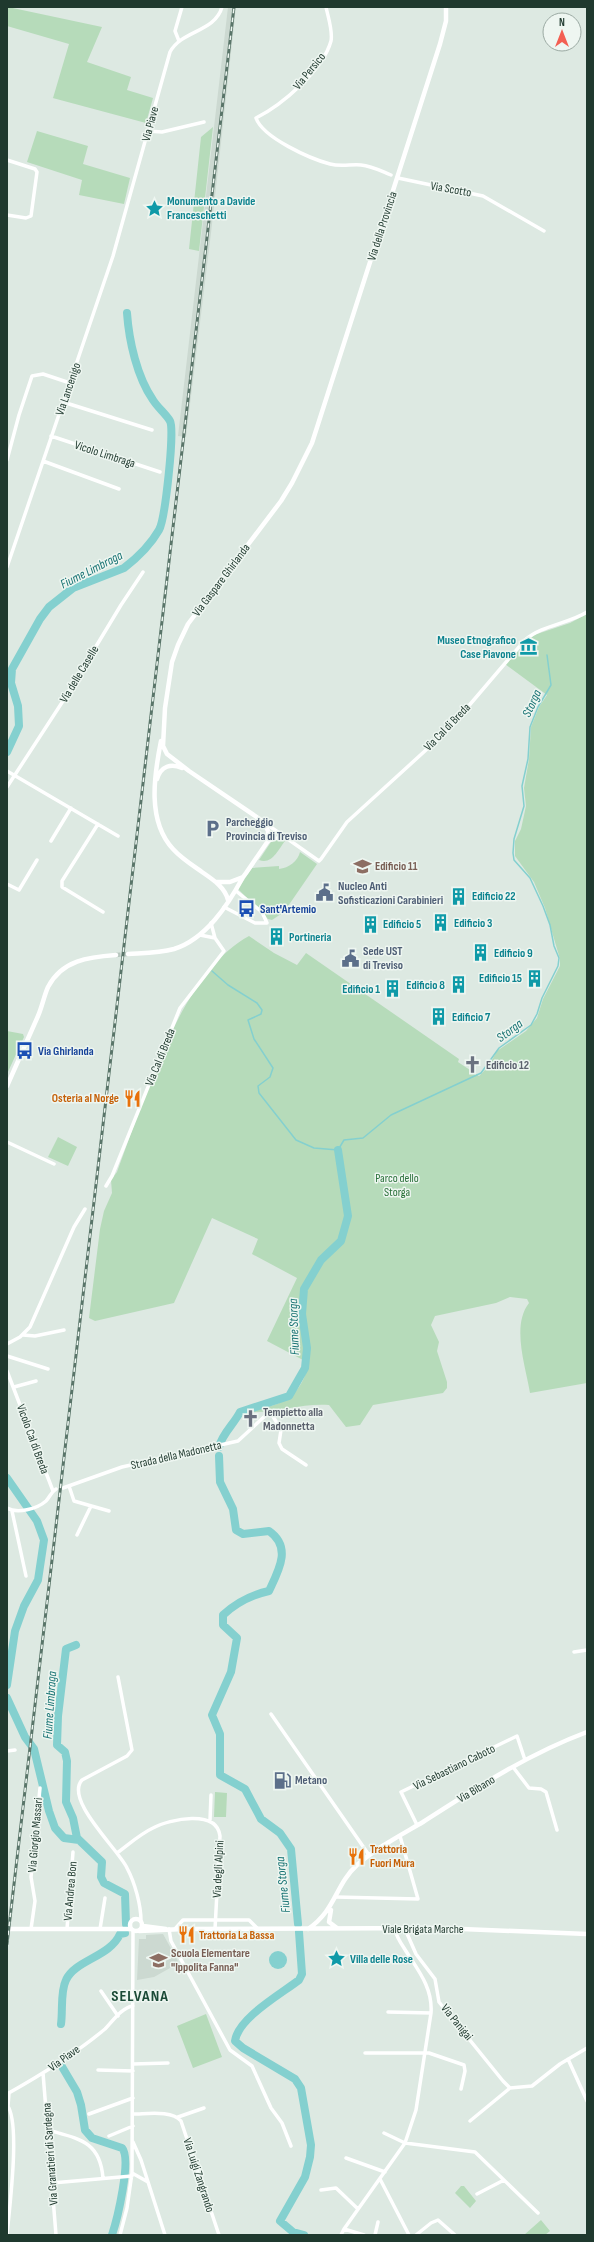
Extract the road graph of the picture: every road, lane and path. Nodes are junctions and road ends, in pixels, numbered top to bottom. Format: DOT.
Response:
graph roads {
  1 [pos="182,7"];
  2 [pos="222,7"];
  3 [pos="326,7"];
  4 [pos="446,7"];
  5 [pos="179,41"];
  6 [pos="204,122"];
  7 [pos="148,131"];
  8 [pos="7,160"];
  9 [pos="390,175"];
  10 [pos="398,178"];
  11 [pos="126,210"];
  12 [pos="7,215"];
  13 [pos="544,231"];
  14 [pos="70,383"];
  15 [pos="63,402"];
  16 [pos="152,430"];
  17 [pos="51,436"];
  18 [pos="312,443"];
  19 [pos="7,460"];
  20 [pos="43,461"];
  21 [pos="160,472"];
  22 [pos="119,490"];
  23 [pos="7,567"];
  24 [pos="143,572"];
  25 [pos="587,612"];
  26 [pos="163,729"];
  27 [pos="7,771"];
  28 [pos="189,771"];
  29 [pos="13,775"];
  30 [pos="155,786"];
  31 [pos="7,787"];
  32 [pos="72,808"];
  33 [pos="264,822"];
  34 [pos="98,824"];
  35 [pos="118,836"];
  36 [pos="286,837"];
  37 [pos="51,841"];
  38 [pos="268,841"];
  39 [pos="37,860"];
  40 [pos="319,861"];
  41 [pos="243,877"];
  42 [pos="216,882"];
  43 [pos="7,884"];
  44 [pos="236,891"];
  45 [pos="228,900"];
  46 [pos="224,906"];
  47 [pos="103,912"];
  48 [pos="211,923"];
  49 [pos="200,935"];
  50 [pos="215,938"];
  51 [pos="128,954"];
  52 [pos="116,955"];
  53 [pos="7,1086"];
  54 [pos="7,1142"];
  55 [pos="54,1164"];
  56 [pos="106,1186"];
  57 [pos="85,1209"];
  58 [pos="64,1330"];
  59 [pos="23,1335"];
  60 [pos="7,1344"];
  61 [pos="7,1356"];
  62 [pos="48,1369"];
  63 [pos="7,1371"];
  64 [pos="36,1382"];
  65 [pos="14,1387"];
  66 [pos="306,1465"];
  67 [pos="69,1486"];
  68 [pos="63,1488"];
  69 [pos="90,1506"];
  70 [pos="7,1508"];
  71 [pos="12,1511"];
  72 [pos="109,1511"];
  73 [pos="77,1535"];
  74 [pos="26,1576"];
  75 [pos="587,1650"];
  76 [pos="574,1652"];
  77 [pos="118,1677"];
  78 [pos="271,1714"];
  79 [pos="587,1732"];
  80 [pos="15,1750"];
  81 [pos="7,1751"];
  82 [pos="525,1760"];
  83 [pos="513,1767"];
  84 [pos="40,1788"];
  85 [pos="211,1796"];
  86 [pos="210,1820"];
  87 [pos="418,1825"];
  88 [pos="557,1830"];
  89 [pos="400,1836"];
  90 [pos="73,1852"];
  91 [pos="117,1853"];
  92 [pos="369,1855"];
  93 [pos="336,1897"];
  94 [pos="105,1898"];
  95 [pos="332,1904"];
  96 [pos="329,1914"];
  97 [pos="215,1920"];
  98 [pos="320,1920"];
  99 [pos="141,1922"];
  100 [pos="338,1928"];
  101 [pos="7,1929"];
  102 [pos="31,1929"];
  103 [pos="67,1929"];
  104 [pos="100,1929"];
  105 [pos="171,1929"];
  106 [pos="215,1929"];
  107 [pos="258,1929"];
  108 [pos="308,1929"];
  109 [pos="321,1929"];
  110 [pos="395,1929"];
  111 [pos="405,1929"];
  112 [pos="134,1930"];
  113 [pos="587,1934"];
  114 [pos="101,1991"];
  115 [pos="432,2001"];
  116 [pos="439,2002"];
  117 [pos="133,2006"];
  118 [pos="388,2012"];
  119 [pos="432,2013"];
  120 [pos="118,2016"];
  121 [pos="587,2048"];
  122 [pos="365,2053"];
  123 [pos="425,2053"];
  124 [pos="568,2059"];
  125 [pos="168,2063"];
  126 [pos="133,2064"];
  127 [pos="98,2070"];
  128 [pos="133,2071"];
  129 [pos="43,2073"];
  130 [pos="510,2088"];
  131 [pos="461,2089"];
  132 [pos="8,2094"];
  133 [pos="133,2098"];
  134 [pos="587,2101"];
  135 [pos="8,2106"];
  136 [pos="204,2108"];
  137 [pos="89,2114"];
  138 [pos="133,2114"];
  139 [pos="178,2117"];
  140 [pos="470,2120"];
  141 [pos="133,2126"];
  142 [pos="48,2130"];
  143 [pos="384,2133"];
  144 [pos="109,2136"];
  145 [pos="133,2141"];
  146 [pos="405,2143"];
  147 [pos="291,2146"];
  148 [pos="346,2158"];
  149 [pos="133,2161"];
  150 [pos="142,2165"];
  151 [pos="385,2172"];
  152 [pos="131,2176"];
  153 [pos="103,2178"];
  154 [pos="380,2179"];
  155 [pos="504,2180"];
  156 [pos="148,2182"];
  157 [pos="52,2183"];
  158 [pos="321,2190"];
  159 [pos="477,2194"];
  160 [pos="358,2209"];
  161 [pos="538,2213"];
  162 [pos="378,2222"];
  163 [pos="344,2229"];
  164 [pos="7,2235"];
  165 [pos="56,2235"];
  166 [pos="120,2235"];
  167 [pos="165,2235"];
  168 [pos="219,2235"];
  169 [pos="341,2235"];
  170 [pos="364,2235"];
  171 [pos="375,2235"];
  172 [pos="409,2235"];
  173 [pos="416,2235"];
  174 [pos="455,2235"];
  1 -- 5 [label="street"];
  2 -- 5 [label="street, Via Piave"];
  3 -- 9 [label="street, Via Persico"];
  4 -- 10 [label="street, Via della Provincia"];
  5 -- 7 [label="street, Via Piave"];
  6 -- 7 [label="street"];
  7 -- 11 [label="street, Via Piave"];
  8 -- 12 [label="street"];
  10 -- 13 [label="street, Via Scotto"];
  10 -- 18 [label="street, Via della Provincia"];
  11 -- 14 [label="street, Via Lancenigo"];
  14 -- 15 [label="street, Via Lancenigo"];
  14 -- 19 [label="street"];
  15 -- 16 [label="street"];
  15 -- 17 [label="street, Via Lancenigo"];
  17 -- 20 [label="street, Via Lancenigo"];
  17 -- 21 [label="street, Vicolo Limbraga"];
  18 -- 26 [label="street, Via Gaspare Ghirlanda"];
  20 -- 22 [label="street"];
  20 -- 23 [label="street, Via Lancenigo"];
  24 -- 29 [label="street, Via delle Caselle"];
  25 -- 40 [label="street, Via Cal di Breda"];
  26 -- 28 [label="street, Via Gaspare Ghirlanda"];
  26 -- 30 [label="street, Via Gaspare Ghirlanda"];
  27 -- 29 [label="street"];
  28 -- 30 [label="street, Via Gaspare Ghirlanda"];
  28 -- 33 [label="street, Via Gaspare Ghirlanda"];
  29 -- 31 [label="street, Via delle Caselle"];
  29 -- 32 [label="street"];
  30 -- 42 [label="street, Via Gaspare Ghirlanda"];
  32 -- 34 [label="street"];
  32 -- 37 [label="street"];
  33 -- 36 [label="street, Via Gaspare Ghirlanda"];
  33 -- 38 [label="street"];
  34 -- 35 [label="street"];
  34 -- 47 [label="street"];
  36 -- 38 [label="street"];
  36 -- 40 [label="street, Via Gaspare Ghirlanda"];
  38 -- 41 [label="street"];
  39 -- 43 [label="street"];
  41 -- 42 [label="street"];
  41 -- 44 [label="street"];
  42 -- 45 [label="street, Via Gaspare Ghirlanda"];
  44 -- 45 [label="street"];
  44 -- 46 [label="street"];
  45 -- 46 [label="street"];
  46 -- 48 [label="street"];
  48 -- 49 [label="street"];
  48 -- 50 [label="street, Via Cal di Breda"];
  49 -- 50 [label="street"];
  49 -- 51 [label="street"];
  50 -- 56 [label="street, Via Cal di Breda"];
  52 -- 53 [label="street"];
  54 -- 55 [label="street"];
  57 -- 59 [label="street"];
  58 -- 59 [label="street"];
  59 -- 60 [label="street"];
  61 -- 62 [label="street"];
  63 -- 65 [label="street, Vicolo Cal di Breda"];
  64 -- 65 [label="street, Vicolo Cal di Breda"];
  65 -- 71 [label="street, Vicolo Cal di Breda"];
  66 -- 67 [label="street, Strada della Madonetta"];
  67 -- 68 [label="street, Strada della Madonetta"];
  67 -- 69 [label="street"];
  69 -- 72 [label="street"];
  69 -- 73 [label="street"];
  70 -- 71 [label="street"];
  71 -- 74 [label="street"];
  75 -- 76 [label="street"];
  77 -- 91 [label="street"];
  78 -- 92 [label="street"];
  79 -- 82 [label="street, Via Bibano"];
  80 -- 81 [label="street"];
  82 -- 83 [label="street, Via Bibano"];
  82 -- 87 [label="street, Via Sebastiano Caboto"];
  83 -- 87 [label="street, Via Bibano"];
  83 -- 88 [label="street"];
  84 -- 102 [label="street, Via Giorgio Massari"];
  85 -- 86 [label="street"];
  86 -- 91 [label="street"];
  86 -- 97 [label="street, Via degli Alpini"];
  87 -- 89 [label="street, Via Bibano"];
  89 -- 92 [label="street, Via Bibano"];
  89 -- 93 [label="street"];
  90 -- 103 [label="street, Via Andrea Bon"];
  91 -- 99 [label="street"];
  92 -- 93 [label="street, Via Bibano"];
  93 -- 95 [label="street, Via Bibano"];
  94 -- 104 [label="street"];
  95 -- 96 [label="street, Via Bibano"];
  95 -- 98 [label="street, Via Bibano"];
  96 -- 100 [label="street"];
  96 -- 109 [label="street, Via Bibano"];
  97 -- 105 [label="street, Viale Brigata Marche"];
  97 -- 106 [label="street, Via degli Alpini"];
  97 -- 107 [label="street, Viale Brigata Marche"];
  98 -- 108 [label="street, Via Bibano"];
  98 -- 109 [label="street"];
  99 -- 105 [label="street, Viale Brigata Marche"];
  99 -- 112 [label="street"];
  99 -- 112 [label="street"];
  100 -- 109 [label="street, Viale Brigata Marche"];
  100 -- 110 [label="street, Viale Brigata Marche"];
  101 -- 102 [label="street, Viale Brigata Marche"];
  102 -- 103 [label="street, Viale Brigata Marche"];
  103 -- 104 [label="street, Viale Brigata Marche"];
  104 -- 112 [label="street, Viale Brigata Marche"];
  105 -- 106 [label="street, Viale Brigata Marche"];
  105 -- 112 [label="street, Viale Brigata Marche"];
  105 -- 147 [label="street"];
  106 -- 107 [label="street, Viale Brigata Marche"];
  107 -- 108 [label="street, Viale Brigata Marche"];
  108 -- 109 [label="street, Viale Brigata Marche"];
  110 -- 111 [label="street, Viale Brigata Marche"];
  110 -- 115 [label="street"];
  111 -- 113 [label="street, Viale Brigata Marche"];
  111 -- 116 [label="street, Via Panigai"];
  112 -- 117 [label="street"];
  114 -- 120 [label="street"];
  115 -- 116 [label="street"];
  115 -- 119 [label="street"];
  116 -- 130 [label="street, Via Panigai"];
  117 -- 120 [label="street, Via Piave"];
  117 -- 126 [label="street"];
  118 -- 119 [label="street"];
  119 -- 123 [label="street"];
  120 -- 129 [label="street, Via Piave"];
  121 -- 124 [label="street"];
  122 -- 123 [label="street"];
  123 -- 131 [label="street"];
  123 -- 146 [label="street"];
  124 -- 130 [label="street"];
  124 -- 134 [label="street"];
  125 -- 126 [label="street"];
  126 -- 128 [label="street"];
  127 -- 128 [label="street"];
  128 -- 133 [label="street"];
  129 -- 132 [label="street, Via Piave"];
  129 -- 142 [label="street, Via Granatieri di Sardegna"];
  130 -- 140 [label="street"];
  132 -- 135 [label="street"];
  133 -- 137 [label="street"];
  133 -- 138 [label="street"];
  135 -- 164 [label="street"];
  136 -- 139 [label="street"];
  138 -- 139 [label="street"];
  138 -- 141 [label="street"];
  139 -- 168 [label="street, Via Luigi Zangrando"];
  141 -- 144 [label="street"];
  141 -- 145 [label="street"];
  142 -- 153 [label="street"];
  142 -- 157 [label="street, Via Granatieri di Sardegna"];
  143 -- 146 [label="street"];
  145 -- 149 [label="street"];
  145 -- 150 [label="street"];
  146 -- 151 [label="street"];
  146 -- 155 [label="street"];
  148 -- 151 [label="street"];
  149 -- 150 [label="street"];
  149 -- 152 [label="street"];
  150 -- 156 [label="street"];
  151 -- 154 [label="street"];
  152 -- 153 [label="street"];
  152 -- 156 [label="street"];
  152 -- 166 [label="street"];
  153 -- 157 [label="street"];
  154 -- 160 [label="street"];
  154 -- 172 [label="street"];
  155 -- 159 [label="street"];
  155 -- 161 [label="street"];
  156 -- 167 [label="street"];
  157 -- 165 [label="street, Via Granatieri di Sardegna"];
  158 -- 160 [label="street"];
  160 -- 163 [label="street"];
  162 -- 171 [label="street"];
  163 -- 169 [label="street"];
  163 -- 170 [label="street"];
  173 -- 174 [label="street"];
}
